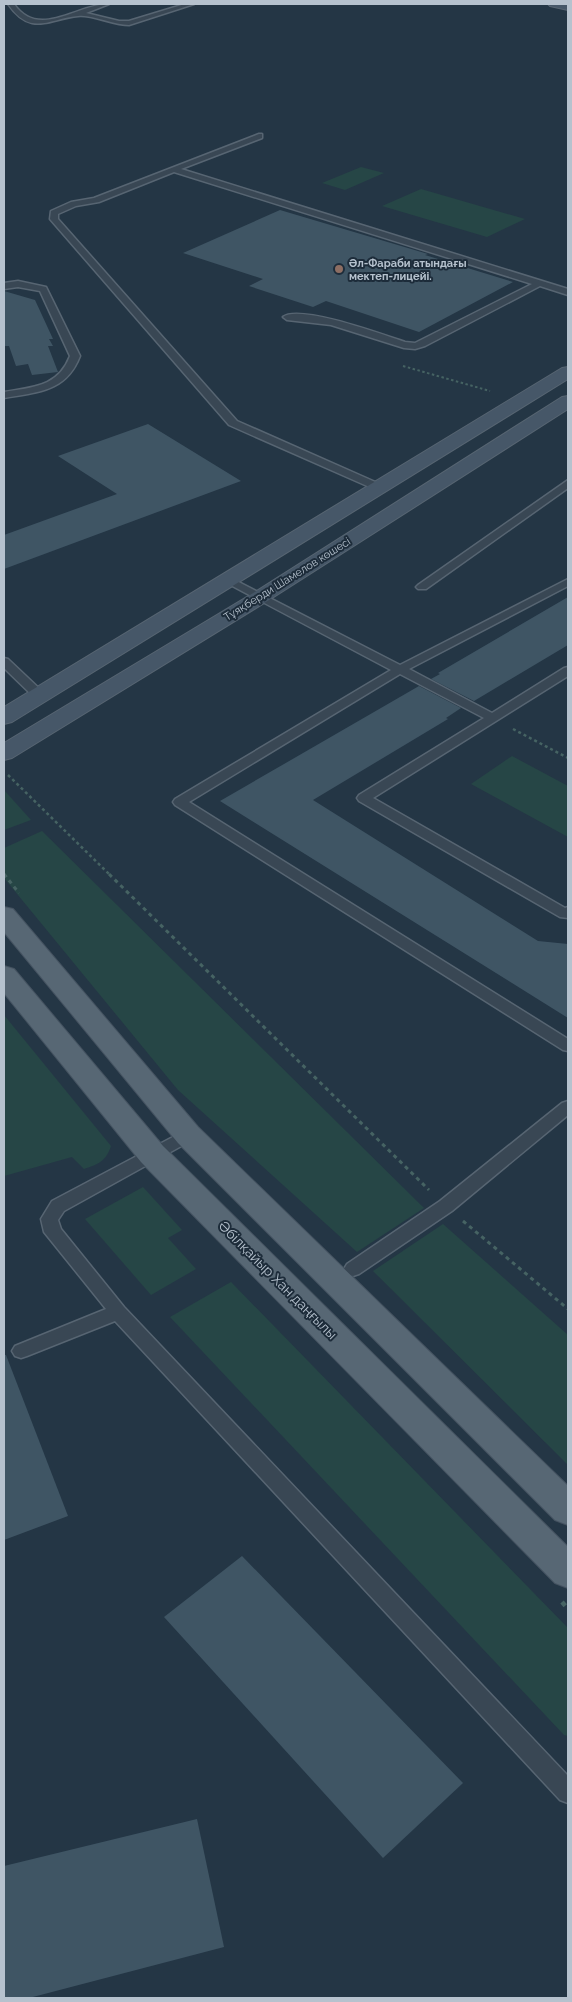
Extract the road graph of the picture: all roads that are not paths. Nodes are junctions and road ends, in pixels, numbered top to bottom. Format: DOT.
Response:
graph roads {
  1 [pos="11,4"];
  2 [pos="106,4"];
  3 [pos="191,4"];
  4 [pos="554,4"];
  5 [pos="568,7"];
  6 [pos="77,13"];
  7 [pos="259,136"];
  8 [pos="174,170"];
  9 [pos="540,283"];
  10 [pos="4,286"];
  11 [pos="568,292"];
  12 [pos="287,317"];
  13 [pos="568,372"];
  14 [pos="4,395"];
  15 [pos="568,401"];
  16 [pos="568,483"];
  17 [pos="378,487"];
  18 [pos="228,579"];
  19 [pos="568,582"];
  20 [pos="422,587"];
  21 [pos="262,596"];
  22 [pos="4,662"];
  23 [pos="401,670"];
  24 [pos="568,671"];
  25 [pos="40,696"];
  26 [pos="4,717"];
  27 [pos="493,718"];
  28 [pos="4,753"];
  29 [pos="568,912"];
  30 [pos="4,916"];
  31 [pos="4,975"];
  32 [pos="568,1046"];
  33 [pos="568,1107"];
  34 [pos="188,1135"];
  35 [pos="152,1154"];
  36 [pos="353,1269"];
  37 [pos="118,1312"];
  38 [pos="21,1350"];
  39 [pos="568,1509"];
  40 [pos="568,1571"];
  41 [pos="568,1792"];
  1 -- 6 [label="lane"];
  2 -- 6 [label="lane"];
  3 -- 6 [label="lane"];
  4 -- 5 [label="street"];
  7 -- 8 [label="lane"];
  8 -- 9 [label="lane"];
  8 -- 17 [label="lane"];
  9 -- 11 [label="lane"];
  9 -- 12 [label="lane"];
  10 -- 14 [label="lane"];
  13 -- 17 [label="street"];
  15 -- 21 [label="street, Тұяқберди Шамелов көшесі"];
  16 -- 20 [label="lane"];
  17 -- 18 [label="street"];
  18 -- 21 [label="lane"];
  18 -- 25 [label="street"];
  19 -- 23 [label="lane"];
  21 -- 23 [label="lane"];
  21 -- 28 [label="street, Тұяқберди Шамелов көшесі"];
  22 -- 25 [label="lane"];
  23 -- 27 [label="lane"];
  23 -- 32 [label="lane"];
  24 -- 27 [label="lane"];
  25 -- 26 [label="street"];
  27 -- 29 [label="lane"];
  30 -- 34 [label="main road"];
  31 -- 35 [label="main road, Әбілқайыр Хан даңғылы"];
  33 -- 36 [label="lane"];
  34 -- 35 [label="lane"];
  34 -- 39 [label="main road"];
  35 -- 37 [label="lane"];
  35 -- 40 [label="main road, Әбілқайыр Хан даңғылы"];
  37 -- 38 [label="lane"];
  37 -- 41 [label="lane"];
}
